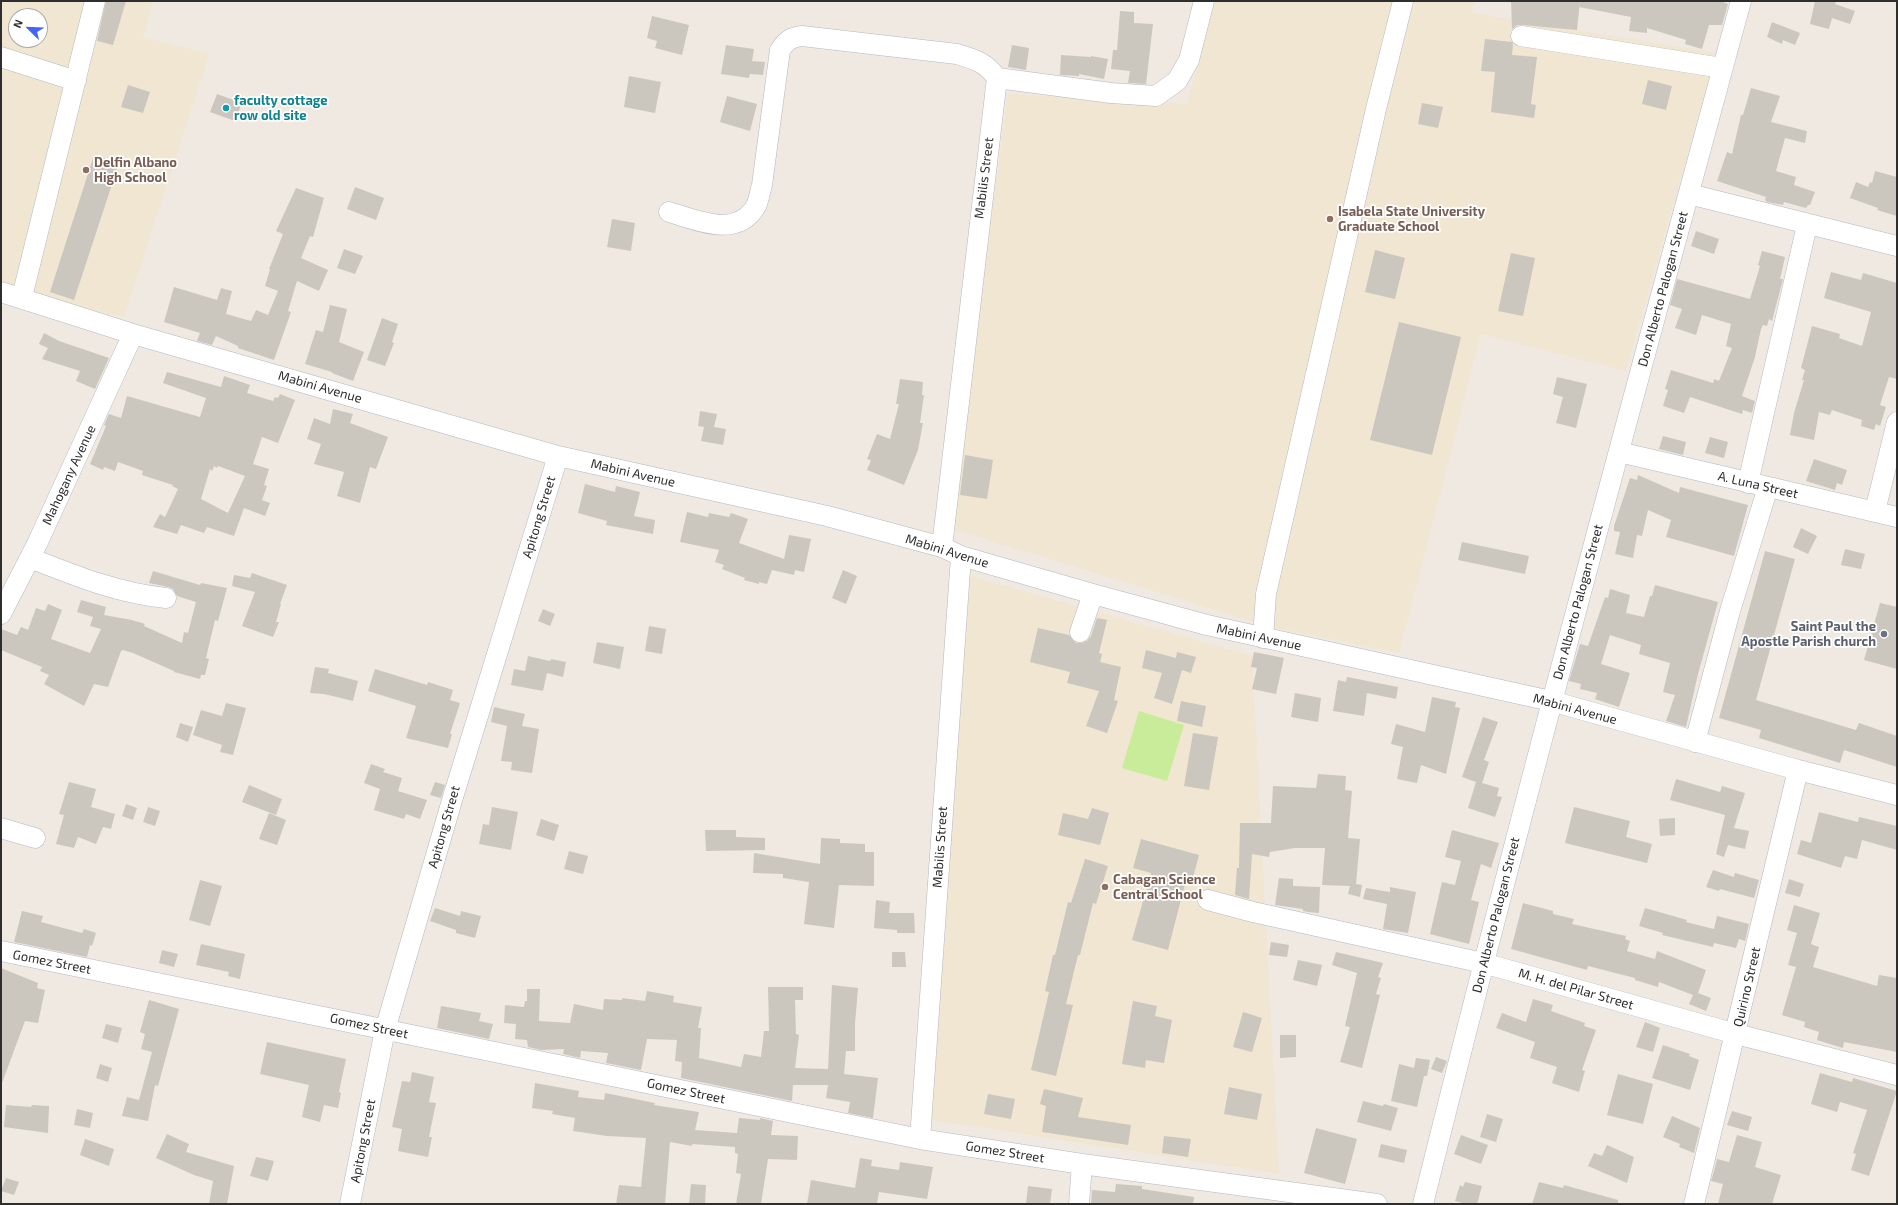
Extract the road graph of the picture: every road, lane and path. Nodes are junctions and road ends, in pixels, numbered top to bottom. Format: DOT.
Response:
graph roads {
  1 [pos="95,1"];
  2 [pos="1204,1"];
  3 [pos="1403,1"];
  4 [pos="1740,1"];
  5 [pos="1520,36"];
  6 [pos="1,57"];
  7 [pos="1722,68"];
  8 [pos="997,78"];
  9 [pos="76,81"];
  10 [pos="1689,194"];
  11 [pos="669,212"];
  12 [pos="1807,224"];
  13 [pos="1897,246"];
  14 [pos="1,292"];
  15 [pos="22,297"];
  16 [pos="134,334"];
  17 [pos="1897,422"];
  18 [pos="1619,452"];
  19 [pos="558,456"];
  20 [pos="1748,483"];
  21 [pos="1768,487"];
  22 [pos="1875,512"];
  23 [pos="1897,517"];
  24 [pos="942,547"];
  25 [pos="961,556"];
  26 [pos="30,558"];
  27 [pos="1093,594"];
  28 [pos="166,598"];
  29 [pos="1,614"];
  30 [pos="1080,632"];
  31 [pos="1263,638"];
  32 [pos="1551,701"];
  33 [pos="1695,742"];
  34 [pos="1798,770"];
  35 [pos="1897,795"];
  36 [pos="1,828"];
  37 [pos="35,838"];
  38 [pos="1208,900"];
  39 [pos="1,951"];
  40 [pos="1483,963"];
  41 [pos="385,1030"];
  42 [pos="1736,1034"];
  43 [pos="1897,1075"];
  44 [pos="920,1139"];
  45 [pos="1082,1164"];
  46 [pos="350,1204"];
  47 [pos="1079,1204"];
  48 [pos="1377,1204"];
  49 [pos="1423,1204"];
  50 [pos="1694,1204"];
  1 -- 9 [label="street"];
  2 -- 8 [label="street"];
  3 -- 31 [label="street"];
  4 -- 7 [label="street, Don Alberto Palogan Street"];
  5 -- 7 [label="street"];
  6 -- 9 [label="street"];
  7 -- 10 [label="street, Don Alberto Palogan Street"];
  8 -- 11 [label="street"];
  8 -- 24 [label="street, Mabilis Street"];
  9 -- 15 [label="street"];
  10 -- 12 [label="street"];
  10 -- 18 [label="street, Don Alberto Palogan Street"];
  12 -- 13 [label="street"];
  12 -- 20 [label="street"];
  14 -- 15 [label="street, Mabini Avenue"];
  15 -- 16 [label="street, Mabini Avenue"];
  16 -- 19 [label="street, Mabini Avenue"];
  16 -- 26 [label="street, Mahogany Avenue"];
  17 -- 22 [label="street"];
  18 -- 20 [label="street, A. Luna Street"];
  18 -- 32 [label="street, Don Alberto Palogan Street"];
  19 -- 24 [label="street, Mabini Avenue"];
  19 -- 41 [label="street, Apitong Street"];
  20 -- 21 [label="street, A. Luna Street"];
  21 -- 22 [label="street, A. Luna Street"];
  21 -- 33 [label="street"];
  22 -- 23 [label="street, A. Luna Street"];
  24 -- 25 [label="street, Mabini Avenue"];
  25 -- 27 [label="street, Mabini Avenue"];
  25 -- 44 [label="street, Mabilis Street"];
  26 -- 28 [label="street"];
  26 -- 29 [label="street, Mahogany Avenue"];
  27 -- 30 [label="street"];
  27 -- 31 [label="street, Mabini Avenue"];
  31 -- 32 [label="street, Mabini Avenue"];
  32 -- 33 [label="street, Mabini Avenue"];
  32 -- 40 [label="street, Don Alberto Palogan Street"];
  33 -- 34 [label="street, Mabini Avenue"];
  34 -- 35 [label="street, Mabini Avenue"];
  34 -- 42 [label="street, Quirino Street"];
  36 -- 37 [label="street"];
  38 -- 40 [label="street, M. H. del Pilar Street"];
  39 -- 41 [label="street, Gomez Street"];
  40 -- 42 [label="street, M. H. del Pilar Street"];
  40 -- 49 [label="street, Don Alberto Palogan Street"];
  41 -- 44 [label="street, Gomez Street"];
  41 -- 46 [label="street, Apitong Street"];
  42 -- 43 [label="street, M. H. del Pilar Street"];
  42 -- 50 [label="street, Quirino Street"];
  44 -- 45 [label="street, Gomez Street"];
  45 -- 47 [label="street"];
  45 -- 48 [label="street, Gomez Street"];
}
